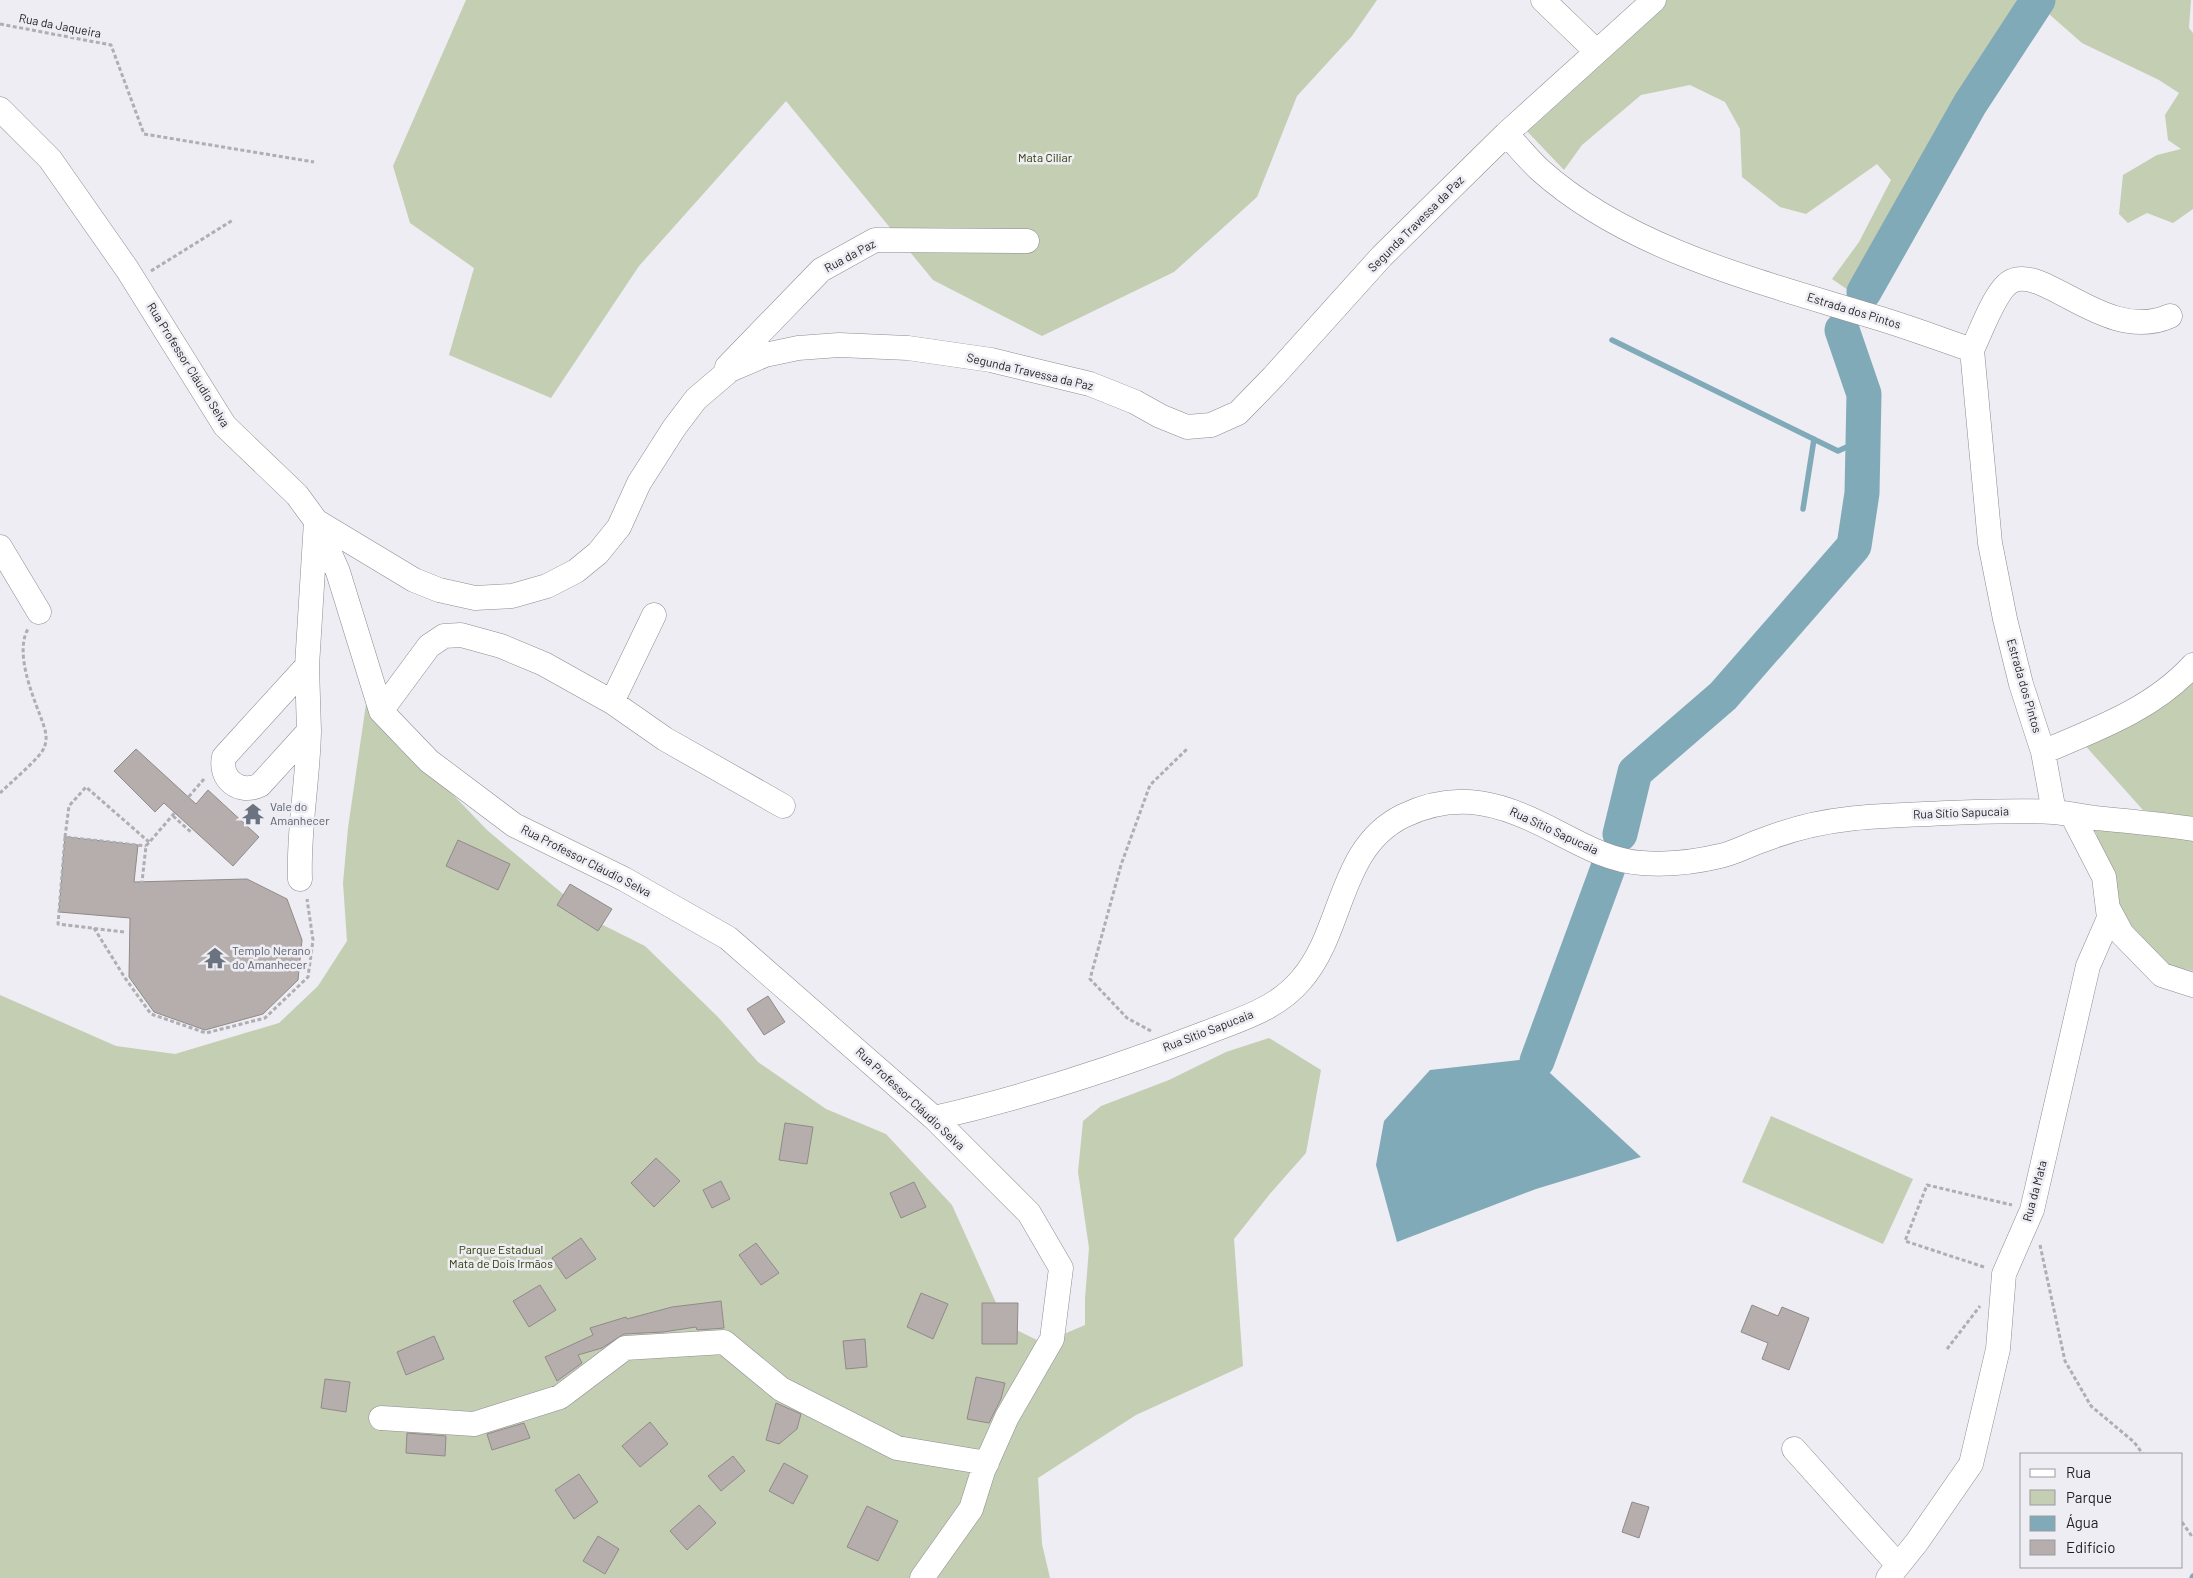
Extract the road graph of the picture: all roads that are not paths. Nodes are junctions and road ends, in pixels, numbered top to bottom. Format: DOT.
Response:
graph roads {
  1 [pos="1543,0"];
  2 [pos="1654,0"];
  3 [pos="1596,51"];
  4 [pos="0,110"];
  5 [pos="1506,134"];
  6 [pos="1027,242"];
  7 [pos="2170,316"];
  8 [pos="1972,350"];
  9 [pos="696,399"];
  10 [pos="316,521"];
  11 [pos="0,547"];
  12 [pos="39,612"];
  13 [pos="654,615"];
  14 [pos="2193,665"];
  15 [pos="307,666"];
  16 [pos="612,702"];
  17 [pos="381,710"];
  18 [pos="309,731"];
  19 [pos="2043,752"];
  20 [pos="782,806"];
  21 [pos="2063,814"];
  22 [pos="2193,829"];
  23 [pos="300,879"];
  24 [pos="2108,908"];
  25 [pos="2193,985"];
  26 [pos="934,1118"];
  27 [pos="381,1418"];
  28 [pos="1794,1449"];
  29 [pos="987,1463"];
  30 [pos="1893,1572"];
  31 [pos="922,1578"];
  1 -- 3 [label="street"];
  2 -- 3 [label="street"];
  3 -- 5 [label="street"];
  4 -- 10 [label="street, Rua Professor Cláudio Selva"];
  5 -- 8 [label="street, Estrada dos Pintos"];
  5 -- 9 [label="street, Segunda Travessa da Paz"];
  6 -- 9 [label="street, Rua da Paz"];
  7 -- 8 [label="street"];
  8 -- 19 [label="street, Estrada dos Pintos"];
  9 -- 10 [label="street, Segunda Travessa da Paz"];
  10 -- 15 [label="street"];
  10 -- 17 [label="street, Rua Professor Cláudio Selva"];
  11 -- 12 [label="street"];
  13 -- 16 [label="street"];
  14 -- 19 [label="street"];
  15 -- 18 [label="street"];
  15 -- 18 [label="street"];
  16 -- 17 [label="street"];
  16 -- 20 [label="street"];
  17 -- 26 [label="street, Rua Professor Cláudio Selva"];
  18 -- 23 [label="street"];
  19 -- 21 [label="street, Estrada dos Pintos"];
  21 -- 22 [label="street"];
  21 -- 24 [label="street, Rua da Mata"];
  21 -- 26 [label="street, Rua Sítio Sapucaia"];
  24 -- 25 [label="street"];
  24 -- 30 [label="street, Rua da Mata"];
  26 -- 29 [label="street, Rua Professor Cláudio Selva"];
  27 -- 29 [label="street"];
  28 -- 30 [label="street"];
  29 -- 31 [label="street, Rua Professor Cláudio Selva"];
}
